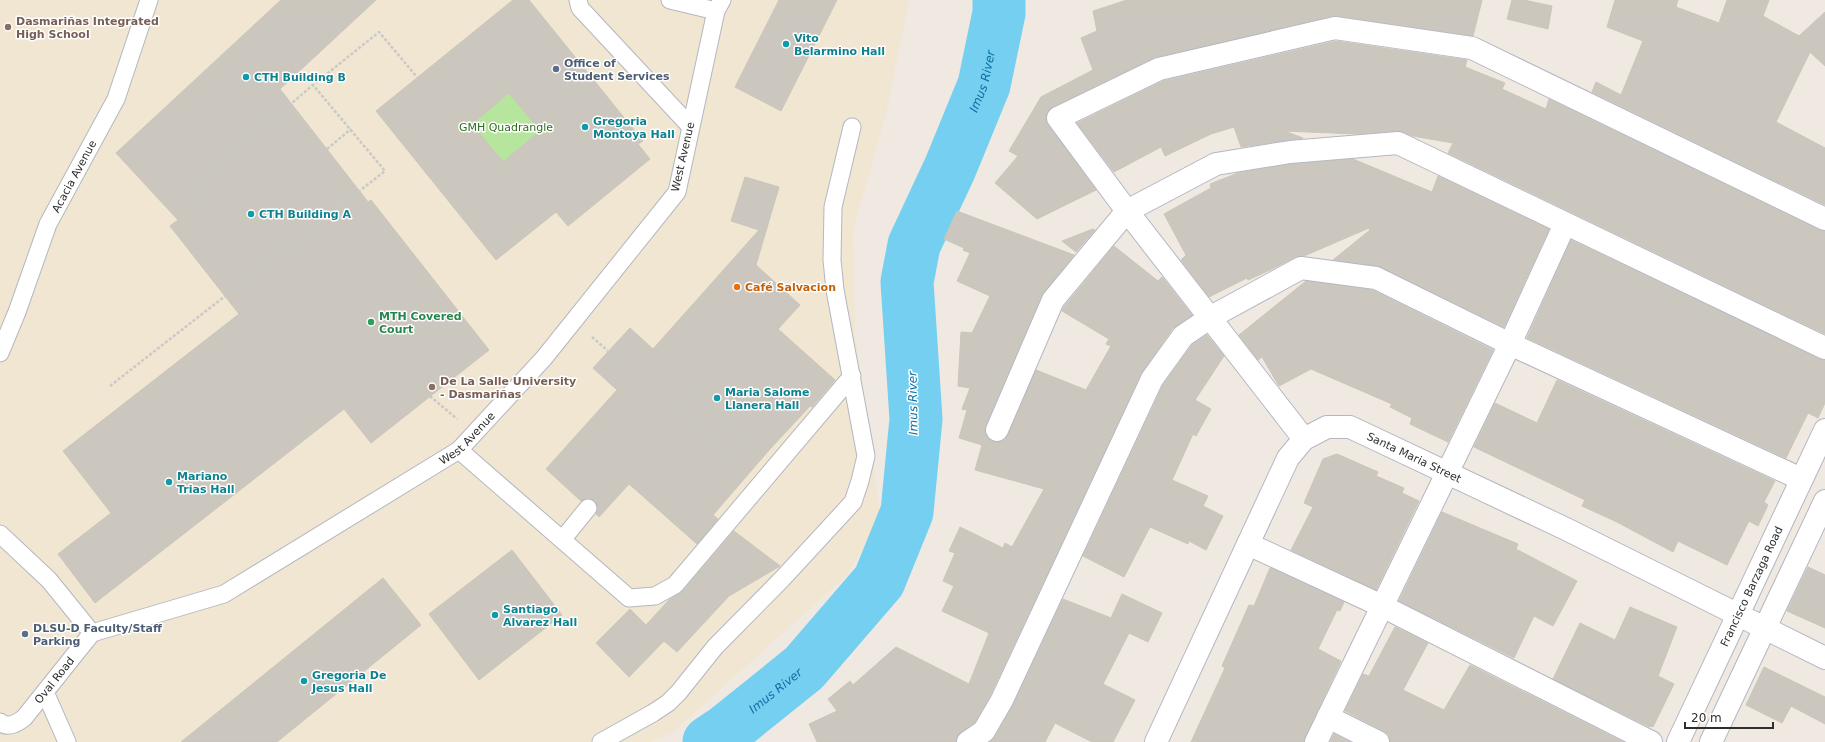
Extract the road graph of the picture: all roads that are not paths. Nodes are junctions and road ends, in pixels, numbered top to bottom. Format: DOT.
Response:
graph roads {
  1 [pos="149,0"];
  2 [pos="578,0"];
  3 [pos="670,0"];
  4 [pos="719,6"];
  5 [pos="690,126"];
  6 [pos="852,126"];
  7 [pos="1127,211"];
  8 [pos="1825,219"];
  9 [pos="1565,224"];
  10 [pos="1210,317"];
  11 [pos="1510,344"];
  12 [pos="1825,348"];
  13 [pos="0,353"];
  14 [pos="852,376"];
  15 [pos="997,430"];
  16 [pos="1825,430"];
  17 [pos="1304,439"];
  18 [pos="459,450"];
  19 [pos="1448,472"];
  20 [pos="1801,479"];
  21 [pos="1825,500"];
  22 [pos="588,508"];
  23 [pos="0,534"];
  24 [pos="562,540"];
  25 [pos="1248,544"];
  26 [pos="1382,606"];
  27 [pos="1738,615"];
  28 [pos="1765,627"];
  29 [pos="92,633"];
  30 [pos="1825,658"];
  31 [pos="45,692"];
  32 [pos="1328,717"];
  33 [pos="0,722"];
  34 [pos="67,742"];
  35 [pos="601,742"];
  36 [pos="968,742"];
  37 [pos="1156,742"];
  38 [pos="1316,742"];
  39 [pos="1378,742"];
  40 [pos="1651,742"];
  41 [pos="1678,742"];
  42 [pos="1711,742"];
  1 -- 13 [label="lane, Acacia Avenue"];
  2 -- 5 [label="lane"];
  3 -- 4 [label="lane"];
  4 -- 5 [label="lane, West Avenue"];
  5 -- 18 [label="lane, West Avenue"];
  6 -- 14 [label="lane"];
  7 -- 8 [label="street"];
  7 -- 9 [label="street"];
  7 -- 10 [label="street"];
  7 -- 15 [label="street"];
  9 -- 11 [label="street"];
  9 -- 12 [label="street"];
  10 -- 11 [label="street"];
  10 -- 17 [label="street"];
  10 -- 36 [label="street"];
  11 -- 19 [label="street"];
  11 -- 20 [label="street"];
  14 -- 24 [label="lane"];
  14 -- 35 [label="lane"];
  16 -- 20 [label="street, Francisco Barzaga Road"];
  17 -- 19 [label="street, Santa Maria Street"];
  17 -- 25 [label="street, Santa Maria Street"];
  18 -- 24 [label="lane"];
  18 -- 29 [label="lane, West Avenue"];
  19 -- 26 [label="street"];
  19 -- 27 [label="street, Santa Maria Street"];
  20 -- 27 [label="street, Francisco Barzaga Road"];
  21 -- 28 [label="street"];
  22 -- 24 [label="lane"];
  23 -- 29 [label="lane"];
  25 -- 26 [label="street"];
  25 -- 37 [label="street, Santa Maria Street"];
  26 -- 32 [label="street"];
  26 -- 40 [label="street"];
  27 -- 28 [label="street, Santa Maria Street"];
  27 -- 41 [label="street, Francisco Barzaga Road"];
  28 -- 30 [label="street, Santa Maria Street"];
  28 -- 42 [label="street"];
  29 -- 31 [label="lane, Oval Road"];
  31 -- 33 [label="lane, Oval Road"];
  31 -- 34 [label="lane"];
  32 -- 38 [label="street"];
  32 -- 39 [label="street"];
}
